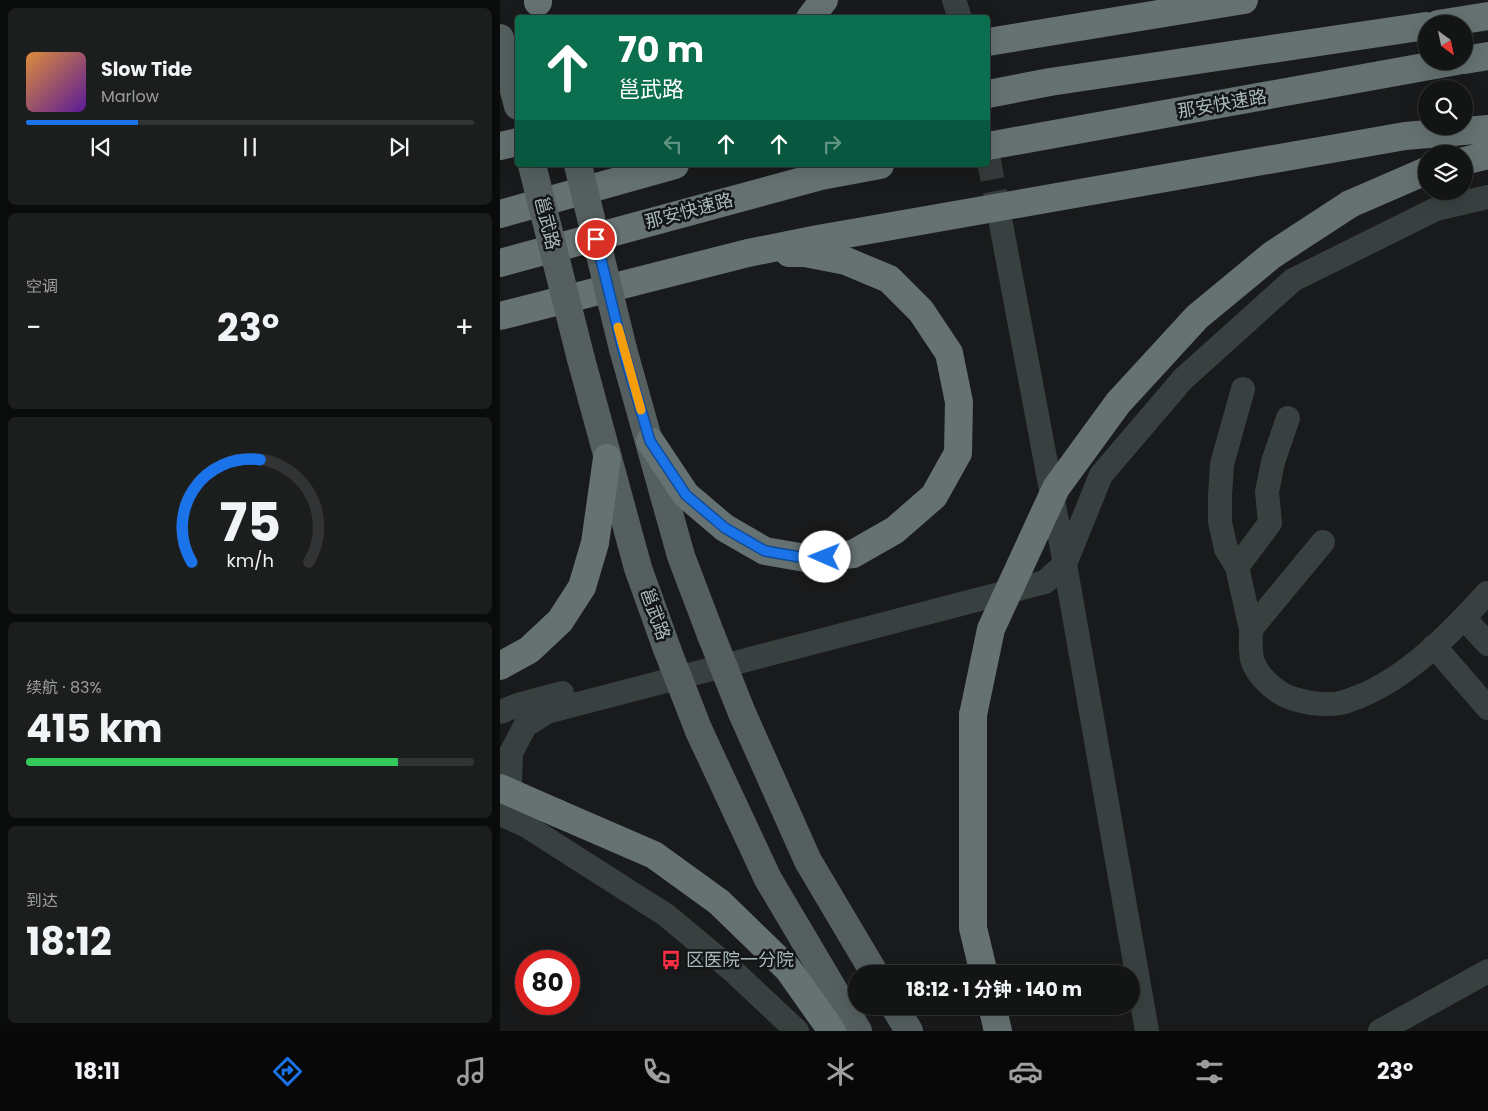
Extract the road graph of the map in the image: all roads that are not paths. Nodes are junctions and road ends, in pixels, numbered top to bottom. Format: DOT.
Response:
graph roads {
  1 [pos="824,0"];
  2 [pos="954,0"];
  3 [pos="1244,0"];
  4 [pos="812,15"];
  5 [pos="959,15"];
  6 [pos="1488,16"];
  7 [pos="1473,18"];
  8 [pos="1418,27"];
  9 [pos="500,38"];
  10 [pos="990,42"];
  11 [pos="1488,56"];
  12 [pos="1473,58"];
  13 [pos="1418,68"];
  14 [pos="990,94"];
  15 [pos="515,95"];
  16 [pos="1488,129"];
  17 [pos="515,143"];
  18 [pos="500,146"];
  19 [pos="990,146"];
  20 [pos="1488,155"];
  21 [pos="1473,159"];
  22 [pos="533,167"];
  23 [pos="578,167"];
  24 [pos="668,167"];
  25 [pos="869,167"];
  26 [pos="1418,174"];
  27 [pos="1488,197"];
  28 [pos="500,214"];
  29 [pos="1001,224"];
  30 [pos="748,253"];
  31 [pos="500,262"];
  32 [pos="500,316"];
  33 [pos="1243,389"];
  34 [pos="1288,418"];
  35 [pos="650,441"];
  36 [pos="608,458"];
  37 [pos="1323,542"];
  38 [pos="1065,564"];
  39 [pos="1237,567"];
  40 [pos="1488,594"];
  41 [pos="1464,618"];
  42 [pos="1251,629"];
  43 [pos="1488,644"];
  44 [pos="1434,646"];
  45 [pos="500,666"];
  46 [pos="1488,708"];
  47 [pos="500,712"];
  48 [pos="500,788"];
  49 [pos="500,814"];
  50 [pos="525,825"];
  51 [pos="870,965"];
  52 [pos="982,965"];
  53 [pos="1488,972"];
  54 [pos="899,1015"];
  55 [pos="994,1015"];
  56 [pos="797,1031"];
  57 [pos="832,1031"];
  58 [pos="858,1031"];
  59 [pos="909,1031"];
  60 [pos="998,1031"];
  61 [pos="1147,1031"];
  62 [pos="1380,1031"];
  1 -- 4 [label="highway"];
  2 -- 5 [label="street"];
  3 -- 10 [label="highway"];
  6 -- 7 [label="highway"];
  8 -- 14 [label="highway"];
  9 -- 15 [label="main road"];
  11 -- 12 [label="highway"];
  13 -- 19 [label="highway, 那安快速路"];
  16 -- 30 [label="highway"];
  17 -- 18 [label="highway"];
  20 -- 21 [label="highway"];
  22 -- 36 [label="main road, 邕武路, bridge"];
  23 -- 35 [label="main road, bridge"];
  24 -- 28 [label="highway"];
  25 -- 31 [label="highway, 那安快速路"];
  26 -- 52 [label="highway, bridge"];
  27 -- 38 [label="street"];
  29 -- 38 [label="street"];
  30 -- 32 [label="highway"];
  30 -- 35 [label="highway"];
  33 -- 39 [label="street"];
  34 -- 39 [label="street"];
  35 -- 51 [label="main road, bridge"];
  36 -- 45 [label="highway"];
  36 -- 58 [label="main road, 邕武路, bridge"];
  37 -- 42 [label="street"];
  38 -- 47 [label="street"];
  38 -- 50 [label="street"];
  38 -- 61 [label="street"];
  39 -- 42 [label="street"];
  40 -- 41 [label="street"];
  41 -- 43 [label="street"];
  41 -- 44 [label="street"];
  42 -- 44 [label="street"];
  44 -- 46 [label="street"];
  48 -- 57 [label="highway, bridge"];
  49 -- 50 [label="street"];
  50 -- 56 [label="street"];
  53 -- 62 [label="street"];
  54 -- 59 [label="main road"];
  55 -- 60 [label="highway"];
}
